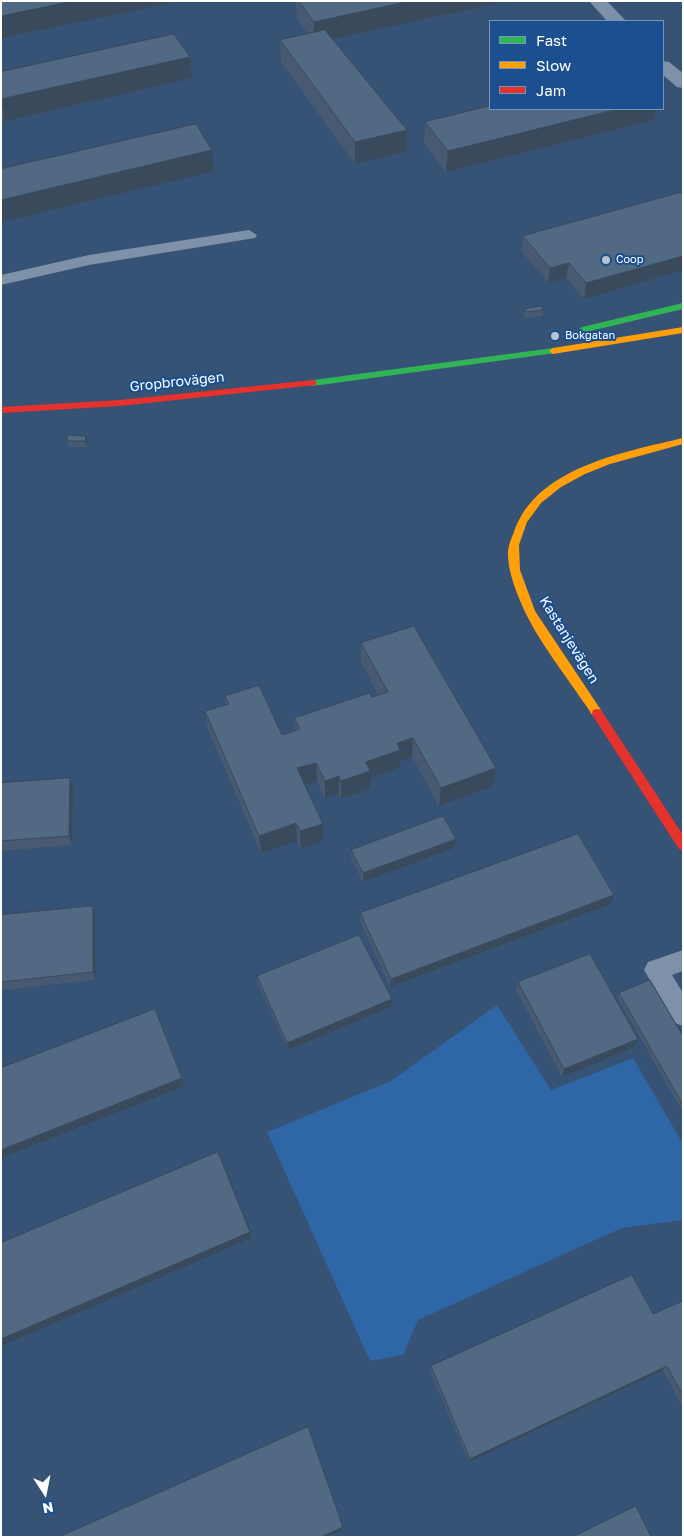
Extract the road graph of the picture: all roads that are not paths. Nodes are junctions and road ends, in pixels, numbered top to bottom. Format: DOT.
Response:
graph roads {
  1 [pos="597,1"];
  2 [pos="616,20"];
  3 [pos="664,67"];
  4 [pos="683,83"];
  5 [pos="249,235"];
  6 [pos="1,280"];
  7 [pos="683,306"];
  8 [pos="683,330"];
  9 [pos="574,332"];
  10 [pos="527,342"];
  11 [pos="355,379"];
  12 [pos="1,410"];
  13 [pos="683,441"];
  14 [pos="683,845"];
  15 [pos="683,960"];
  16 [pos="683,1015"];
  1 -- 2 [label="street"];
  3 -- 4 [label="street"];
  5 -- 6 [label="lane"];
  7 -- 9 [label="street"];
  8 -- 11 [label="street, Gropbrovägen"];
  10 -- 11 [label="street, Gropbrovägen"];
  11 -- 12 [label="street, Gropbrovägen"];
  13 -- 14 [label="street, Kastanjevägen"];
  15 -- 16 [label="lane"];
}
